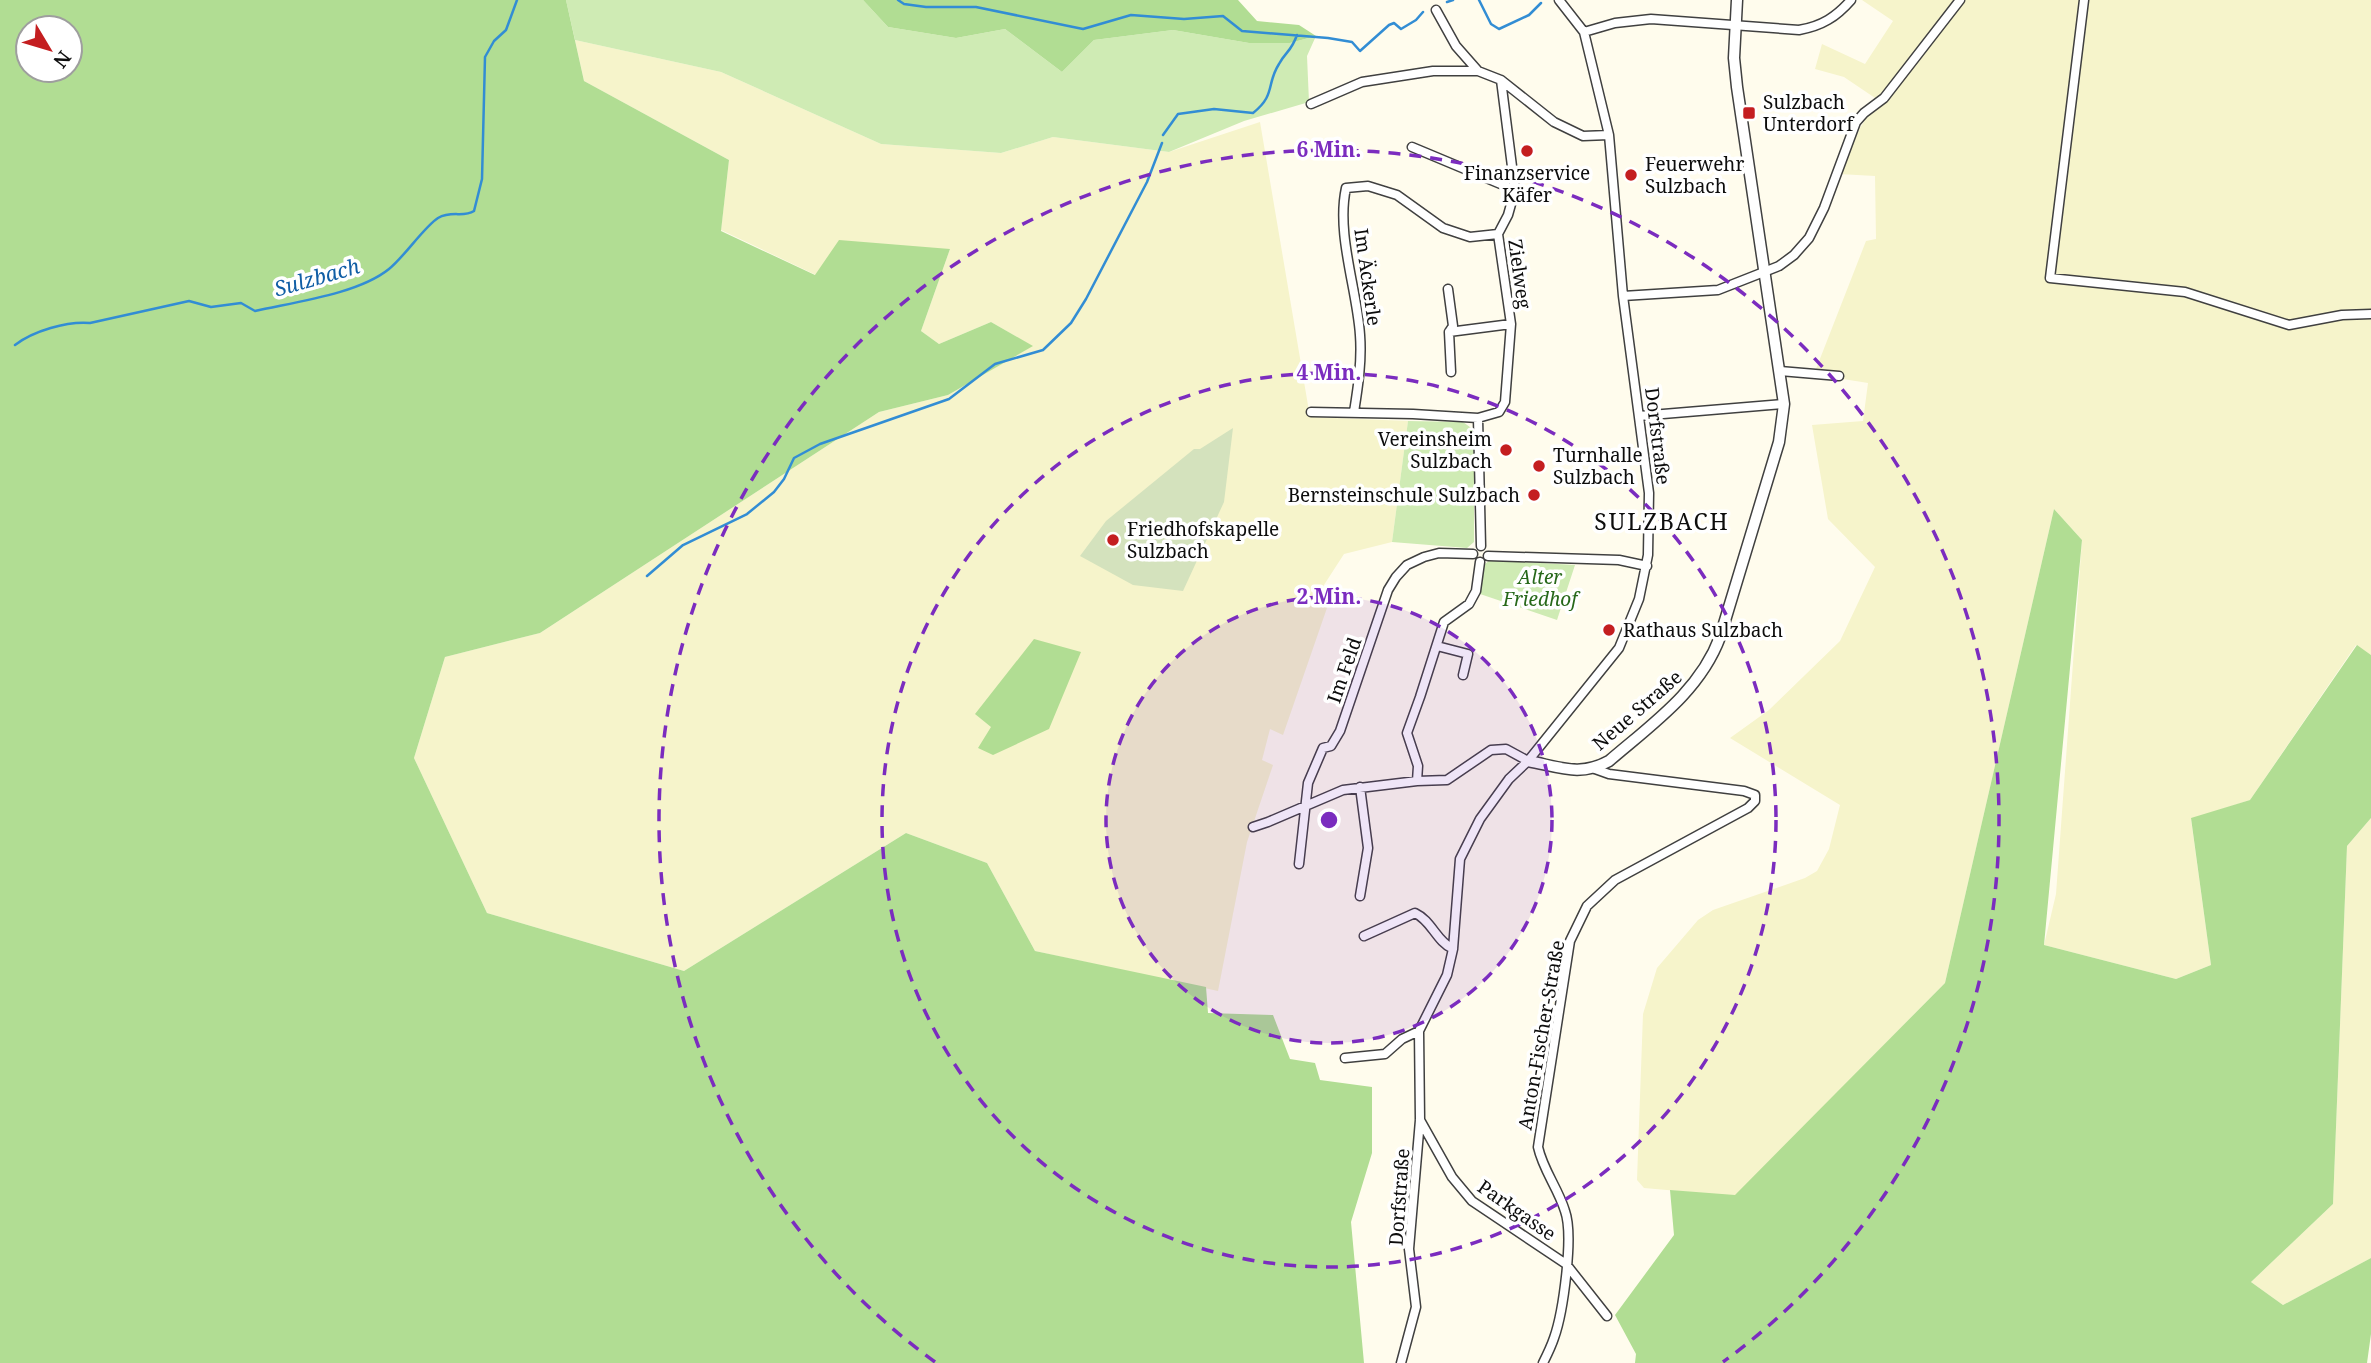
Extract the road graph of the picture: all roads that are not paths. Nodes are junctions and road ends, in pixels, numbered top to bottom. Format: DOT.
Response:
graph roads {
  1 [pos="1559,0"];
  2 [pos="1737,0"];
  3 [pos="1851,0"];
  4 [pos="1960,0"];
  5 [pos="2084,0"];
  6 [pos="1436,10"];
  7 [pos="1735,24"];
  8 [pos="1584,32"];
  9 [pos="1478,71"];
  10 [pos="1501,80"];
  11 [pos="1311,104"];
  12 [pos="1609,135"];
  13 [pos="1412,147"];
  14 [pos="1515,190"];
  15 [pos="1498,234"];
  16 [pos="1765,272"];
  17 [pos="1448,289"];
  18 [pos="1623,296"];
  19 [pos="2371,314"];
  20 [pos="1511,324"];
  21 [pos="1449,332"];
  22 [pos="1780,371"];
  23 [pos="1451,372"];
  24 [pos="1839,376"];
  25 [pos="1784,404"];
  26 [pos="1311,412"];
  27 [pos="1354,412"];
  28 [pos="1639,416"];
  29 [pos="1478,418"];
  30 [pos="1481,546"];
  31 [pos="1473,554"];
  32 [pos="1488,556"];
  33 [pos="1480,562"];
  34 [pos="1647,566"];
  35 [pos="1437,646"];
  36 [pos="1463,675"];
  37 [pos="1528,761"];
  38 [pos="1595,769"];
  39 [pos="1417,781"];
  40 [pos="1360,787"];
  41 [pos="1304,806"];
  42 [pos="1253,827"];
  43 [pos="1299,864"];
  44 [pos="1360,896"];
  45 [pos="1364,936"];
  46 [pos="1452,949"];
  47 [pos="1419,1031"];
  48 [pos="1345,1058"];
  49 [pos="1420,1120"];
  50 [pos="1566,1264"];
  51 [pos="1607,1316"];
  52 [pos="1401,1363"];
  53 [pos="1543,1363"];
  1 -- 8 [label="street, Dorfstraße"];
  2 -- 7 [label="street, Neue Straße"];
  3 -- 7 [label="street"];
  4 -- 16 [label="street"];
  5 -- 19 [label="street"];
  6 -- 9 [label="street"];
  7 -- 8 [label="street"];
  7 -- 16 [label="street, Neue Straße"];
  8 -- 12 [label="street, Dorfstraße"];
  9 -- 10 [label="street"];
  9 -- 11 [label="street"];
  10 -- 12 [label="street"];
  10 -- 14 [label="street, Zielweg"];
  12 -- 18 [label="street, Dorfstraße"];
  13 -- 14 [label="street"];
  14 -- 15 [label="street, Zielweg"];
  15 -- 20 [label="street, Zielweg"];
  15 -- 27 [label="street, Im Äckerle"];
  16 -- 18 [label="street"];
  16 -- 22 [label="street, Neue Straße"];
  17 -- 21 [label="street"];
  18 -- 28 [label="street, Dorfstraße"];
  20 -- 21 [label="street, Zielweg"];
  20 -- 29 [label="street, Zielweg"];
  21 -- 23 [label="street"];
  22 -- 24 [label="street"];
  22 -- 25 [label="street, Neue Straße"];
  25 -- 28 [label="street"];
  25 -- 38 [label="street, Neue Straße"];
  26 -- 27 [label="street"];
  27 -- 29 [label="street"];
  28 -- 34 [label="street, Dorfstraße"];
  29 -- 30 [label="street"];
  30 -- 31 [label="street"];
  30 -- 32 [label="street"];
  31 -- 33 [label="street"];
  31 -- 41 [label="street, Im Feld"];
  32 -- 33 [label="street"];
  32 -- 34 [label="street"];
  33 -- 35 [label="street"];
  34 -- 37 [label="street, Dorfstraße"];
  35 -- 36 [label="street"];
  35 -- 39 [label="street"];
  37 -- 38 [label="street, Neue Straße"];
  37 -- 39 [label="street"];
  37 -- 46 [label="street, Dorfstraße"];
  38 -- 50 [label="street, Anton-Fischer-Straße"];
  39 -- 40 [label="street"];
  40 -- 41 [label="street"];
  40 -- 44 [label="street"];
  41 -- 42 [label="street"];
  41 -- 43 [label="street, Im Feld"];
  45 -- 46 [label="street"];
  46 -- 47 [label="street, Dorfstraße"];
  47 -- 48 [label="street"];
  47 -- 49 [label="street, Dorfstraße"];
  49 -- 50 [label="street, Parkgasse"];
  49 -- 52 [label="street, Dorfstraße"];
  50 -- 51 [label="street, Parkgasse"];
  50 -- 53 [label="street, Anton-Fischer-Straße"];
}
